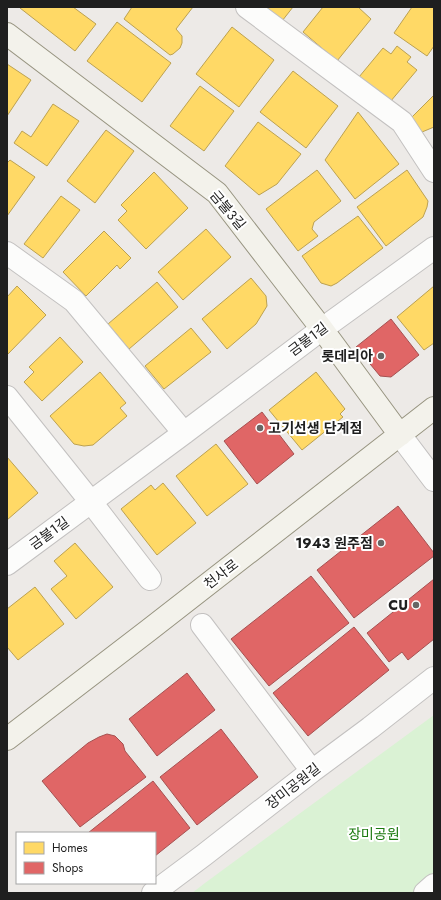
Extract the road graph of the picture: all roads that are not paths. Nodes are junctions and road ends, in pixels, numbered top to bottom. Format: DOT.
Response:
graph roads {
  1 [pos="247,7"];
  2 [pos="7,34"];
  3 [pos="434,171"];
  4 [pos="434,248"];
  5 [pos="7,253"];
  6 [pos="322,329"];
  7 [pos="7,398"];
  8 [pos="434,408"];
  9 [pos="184,433"];
  10 [pos="400,435"];
  11 [pos="434,480"];
  12 [pos="91,502"];
  13 [pos="7,564"];
  14 [pos="150,579"];
  15 [pos="202,625"];
  16 [pos="434,678"];
  17 [pos="7,739"];
  18 [pos="312,771"];
  19 [pos="434,885"];
  20 [pos="153,893"];
  21 [pos="425,893"];
  1 -- 3 [label="street"];
  2 -- 6 [label="street, 금불3길"];
  4 -- 6 [label="street, 금불1길"];
  5 -- 9 [label="street"];
  6 -- 9 [label="street, 금불1길"];
  6 -- 10 [label="street, 금불3길"];
  7 -- 12 [label="street"];
  8 -- 10 [label="street, 천사로"];
  9 -- 12 [label="street, 금불1길"];
  10 -- 11 [label="street"];
  10 -- 17 [label="street, 천사로"];
  12 -- 13 [label="street, 금불1길"];
  12 -- 14 [label="street"];
  15 -- 18 [label="street"];
  16 -- 18 [label="street, 장미공원길"];
  18 -- 20 [label="street, 장미공원길"];
  19 -- 21 [label="street"];
}
